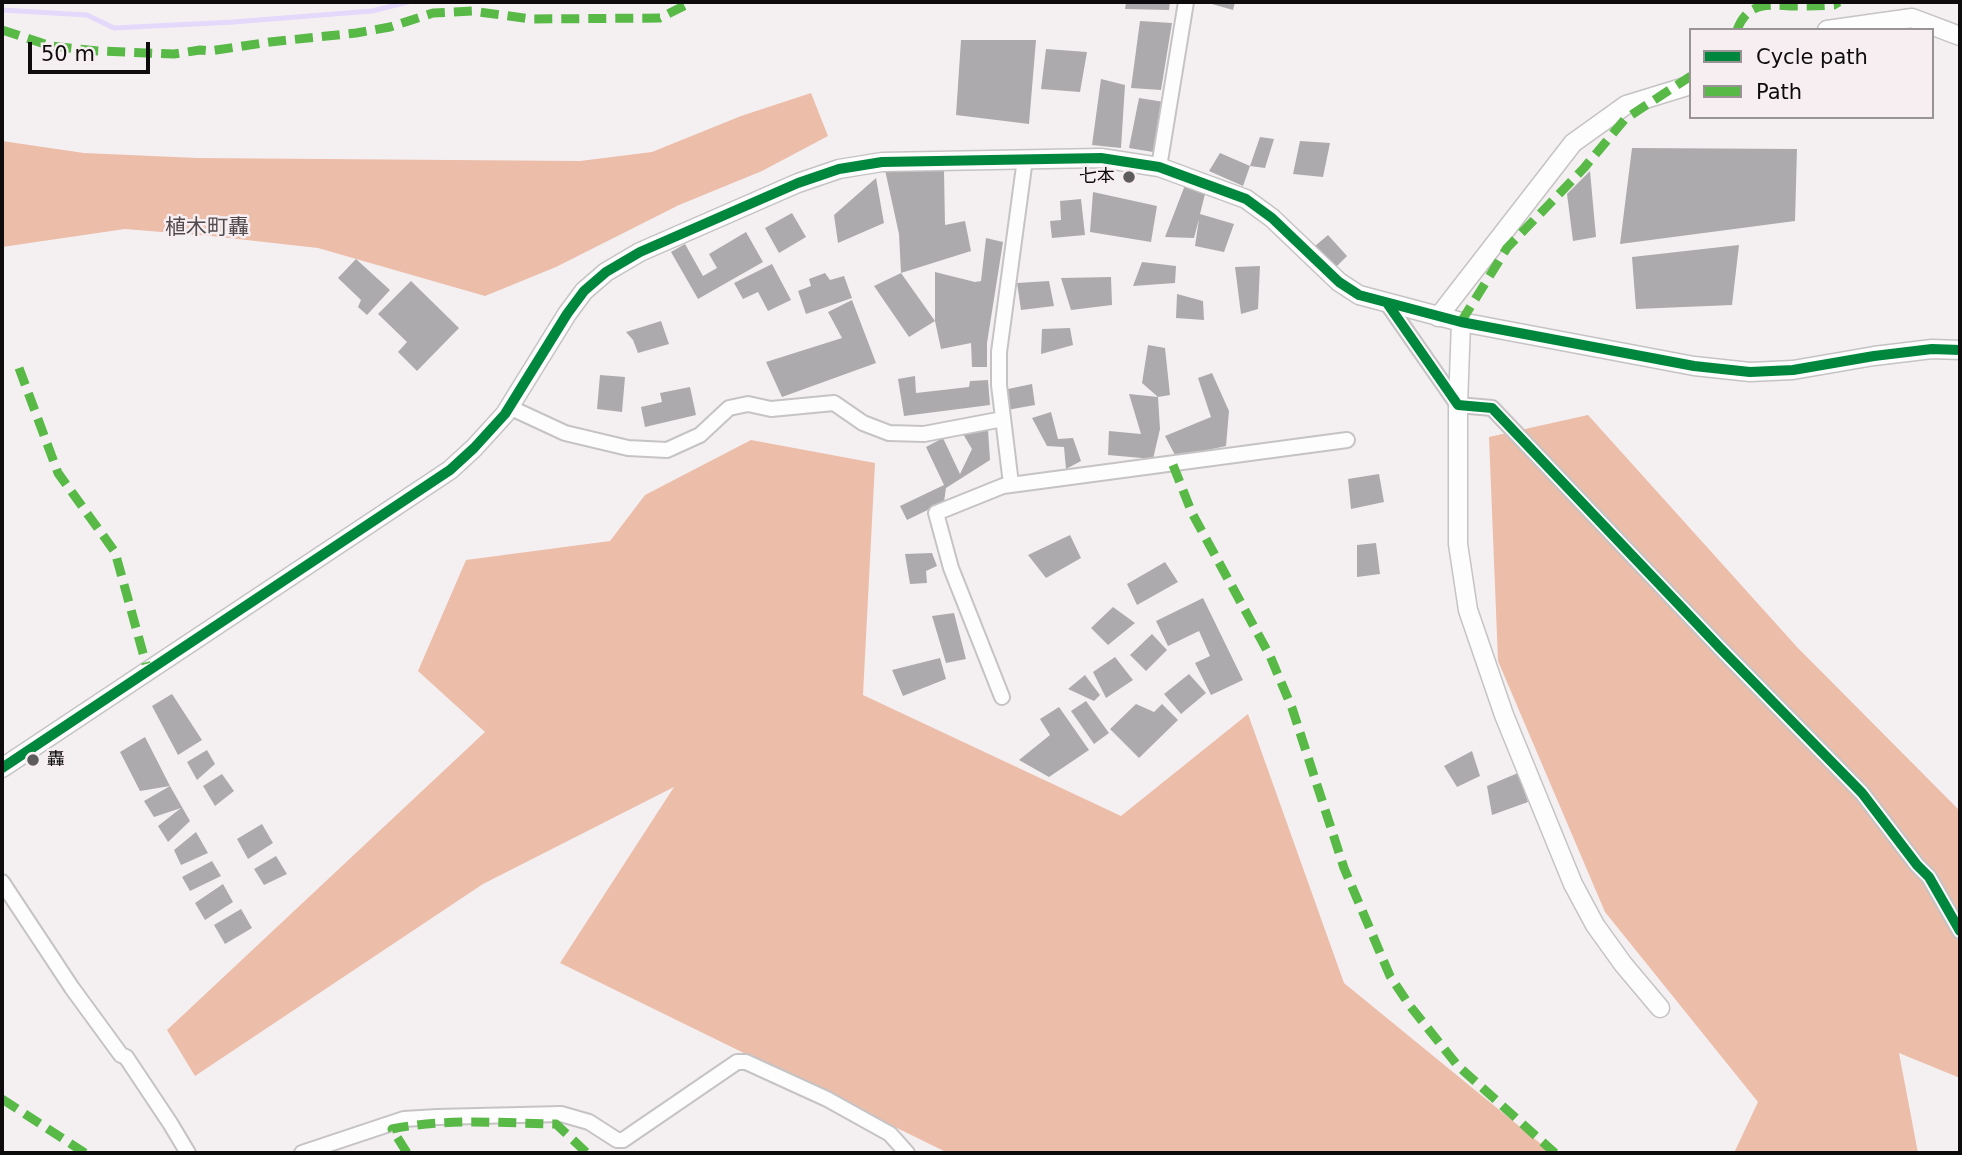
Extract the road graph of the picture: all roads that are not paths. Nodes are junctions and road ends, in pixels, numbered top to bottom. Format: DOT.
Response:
graph roads {
  1 [pos="1186,2"];
  2 [pos="1841,28"];
  3 [pos="1960,36"];
  4 [pos="1689,86"];
  5 [pos="1025,159"];
  6 [pos="1160,167"];
  7 [pos="1387,303"];
  8 [pos="1438,317"];
  9 [pos="1461,322"];
  10 [pos="1960,350"];
  11 [pos="1458,405"];
  12 [pos="509,407"];
  13 [pos="1003,419"];
  14 [pos="1347,440"];
  15 [pos="1011,484"];
  16 [pos="1002,698"];
  17 [pos="2,768"];
  18 [pos="2,882"];
  19 [pos="1960,931"];
  20 [pos="1660,1008"];
  21 [pos="188,1153"];
  22 [pos="302,1153"];
  23 [pos="907,1153"];
  1 -- 6 [label="street"];
  2 -- 3 [label="street"];
  4 -- 8 [label="street"];
  5 -- 6 [label="street"];
  5 -- 12 [label="street"];
  5 -- 13 [label="street"];
  6 -- 7 [label="street"];
  7 -- 8 [label="street"];
  7 -- 11 [label="street"];
  8 -- 9 [label="street"];
  9 -- 10 [label="street"];
  9 -- 11 [label="street"];
  11 -- 19 [label="street"];
  11 -- 20 [label="street"];
  12 -- 13 [label="street"];
  12 -- 17 [label="street"];
  13 -- 15 [label="street"];
  14 -- 15 [label="street"];
  15 -- 16 [label="street"];
  18 -- 21 [label="street"];
  22 -- 23 [label="street"];
}
